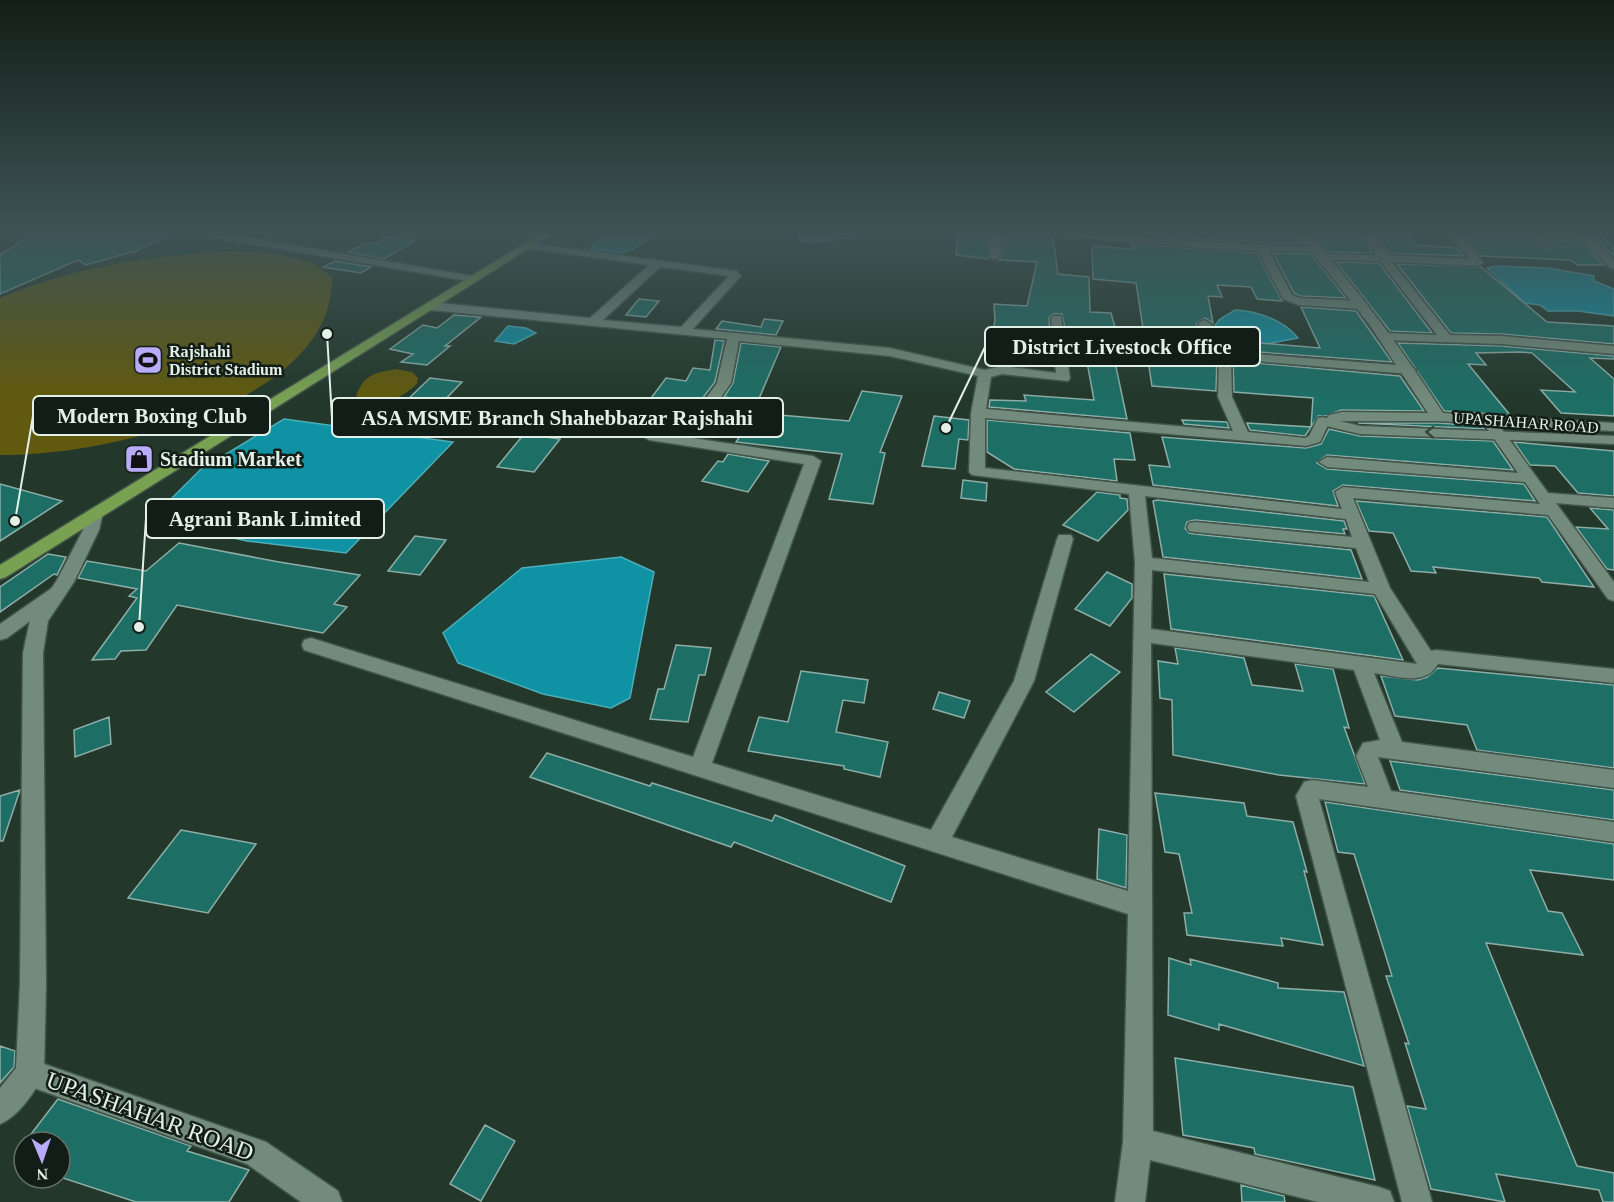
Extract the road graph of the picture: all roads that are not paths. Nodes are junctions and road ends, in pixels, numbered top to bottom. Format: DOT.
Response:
graph roads {
  1 [pos="459,288"];
  2 [pos="630,288"];
  3 [pos="724,288"];
  4 [pos="1283,288"];
  5 [pos="1347,288"];
  6 [pos="1407,288"];
  7 [pos="1360,305"];
  8 [pos="430,306"];
  9 [pos="1057,319"];
  10 [pos="593,322"];
  11 [pos="1204,324"];
  12 [pos="684,332"];
  13 [pos="734,336"];
  14 [pos="1386,337"];
  15 [pos="1447,339"];
  16 [pos="1614,350"];
  17 [pos="1224,355"];
  18 [pos="1409,369"];
  19 [pos="985,374"];
  20 [pos="978,413"];
  21 [pos="1438,417"];
  22 [pos="1488,420"];
  23 [pos="1323,421"];
  24 [pos="1614,427"];
  25 [pos="1499,435"];
  26 [pos="649,436"];
  27 [pos="1242,436"];
  28 [pos="1315,439"];
  29 [pos="1614,440"];
  30 [pos="682,441"];
  31 [pos="1327,462"];
  32 [pos="1529,478"];
  33 [pos="1136,489"];
  34 [pos="1343,492"];
  35 [pos="1614,503"];
  36 [pos="1548,504"];
  37 [pos="95,513"];
  38 [pos="1352,515"];
  39 [pos="1195,527"];
  40 [pos="1065,539"];
  41 [pos="1362,543"];
  42 [pos="1144,563"];
  43 [pos="0,573"];
  44 [pos="1606,573"];
  45 [pos="1381,589"];
  46 [pos="58,592"];
  47 [pos="1614,595"];
  48 [pos="0,633"];
  49 [pos="1142,635"];
  50 [pos="311,645"];
  51 [pos="1426,661"];
  52 [pos="1361,664"];
  53 [pos="1614,676"];
  54 [pos="1394,750"];
  55 [pos="700,767"];
  56 [pos="1614,779"];
  57 [pos="1383,799"];
  58 [pos="1614,832"];
  59 [pos="937,842"];
  60 [pos="1141,907"];
  61 [pos="30,1073"];
  62 [pos="0,1110"];
  63 [pos="1138,1142"];
  64 [pos="327,1202"];
  65 [pos="1130,1202"];
  66 [pos="1379,1202"];
  67 [pos="1417,1202"];
  1 -- 8 [label="main road"];
  2 -- 10 [label="street"];
  3 -- 12 [label="street"];
  4 -- 7 [label="street"];
  5 -- 7 [label="street"];
  6 -- 15 [label="street"];
  7 -- 14 [label="street"];
  8 -- 10 [label="street"];
  8 -- 37 [label="main road"];
  9 -- 19 [label="street"];
  10 -- 12 [label="street"];
  11 -- 17 [label="street"];
  12 -- 13 [label="street"];
  13 -- 19 [label="street"];
  13 -- 30 [label="street"];
  14 -- 15 [label="street"];
  14 -- 18 [label="street"];
  15 -- 16 [label="street"];
  17 -- 18 [label="street"];
  17 -- 27 [label="street"];
  18 -- 21 [label="street"];
  19 -- 20 [label="street"];
  20 -- 27 [label="street"];
  20 -- 33 [label="street"];
  21 -- 22 [label="street, UPASHAHAR ROAD"];
  21 -- 23 [label="street, UPASHAHAR ROAD"];
  22 -- 24 [label="street, UPASHAHAR ROAD"];
  22 -- 25 [label="street"];
  25 -- 23 [label="street, one-way"];
  23 -- 28 [label="street"];
  25 -- 29 [label="street"];
  25 -- 32 [label="street"];
  26 -- 30 [label="street"];
  27 -- 28 [label="street"];
  28 -- 31 [label="street"];
  30 -- 55 [label="street"];
  31 -- 32 [label="street"];
  31 -- 34 [label="street"];
  32 -- 36 [label="street"];
  33 -- 38 [label="street"];
  33 -- 42 [label="street"];
  34 -- 36 [label="street"];
  34 -- 38 [label="street"];
  35 -- 36 [label="street"];
  36 -- 44 [label="street"];
  37 -- 43 [label="main road"];
  37 -- 46 [label="street"];
  38 -- 41 [label="street"];
  39 -- 41 [label="street"];
  40 -- 59 [label="street"];
  41 -- 45 [label="street"];
  42 -- 45 [label="street"];
  42 -- 49 [label="street"];
  44 -- 47 [label="street"];
  45 -- 51 [label="street"];
  46 -- 48 [label="street"];
  46 -- 61 [label="street"];
  49 -- 52 [label="street"];
  49 -- 60 [label="street"];
  50 -- 55 [label="street"];
  51 -- 52 [label="street"];
  51 -- 53 [label="street"];
  52 -- 54 [label="street"];
  54 -- 56 [label="street"];
  54 -- 57 [label="street"];
  55 -- 59 [label="street"];
  57 -- 58 [label="street"];
  57 -- 67 [label="street"];
  59 -- 60 [label="street"];
  60 -- 63 [label="street"];
  61 -- 62 [label="street"];
  61 -- 64 [label="street, UPASHAHAR ROAD"];
  63 -- 65 [label="street"];
  63 -- 66 [label="street"];
}
